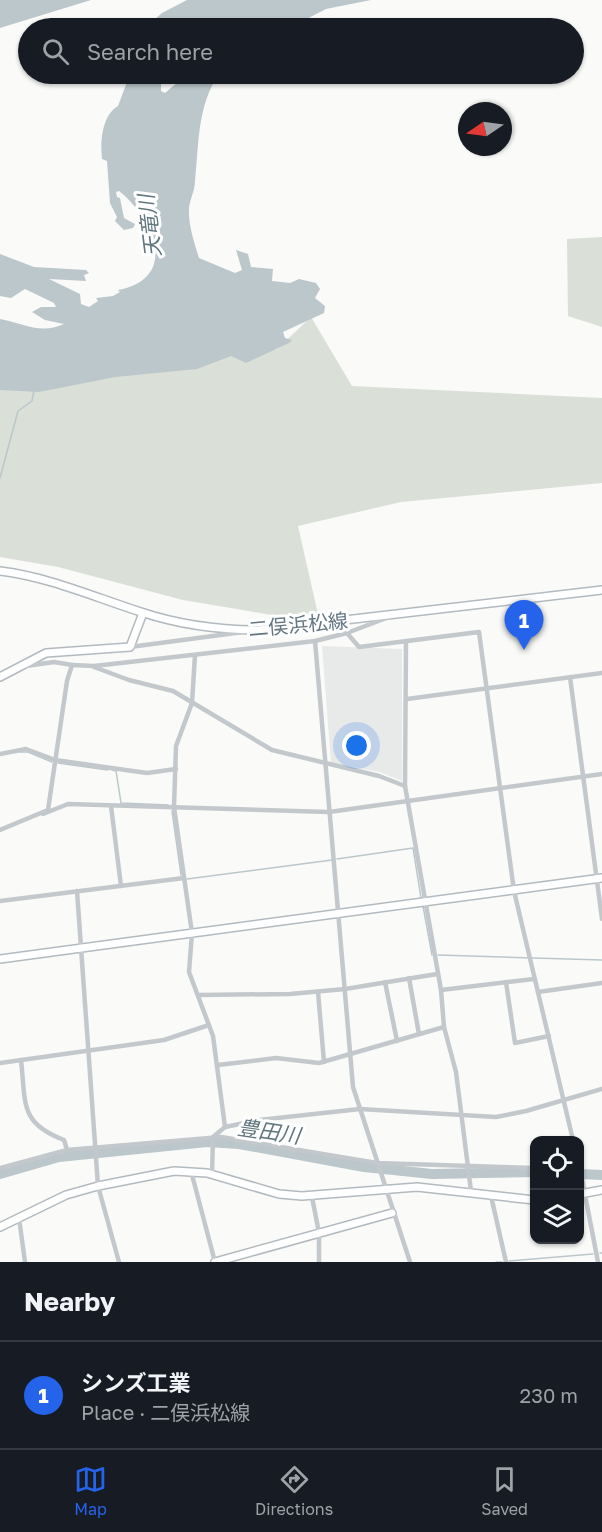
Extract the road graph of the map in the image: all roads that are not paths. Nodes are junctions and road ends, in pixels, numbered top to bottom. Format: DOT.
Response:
graph roads {
  1 [pos="0,572"];
  2 [pos="602,590"];
  3 [pos="143,613"];
  4 [pos="394,614"];
  5 [pos="259,630"];
  6 [pos="347,633"];
  7 [pos="315,641"];
  8 [pos="406,641"];
  9 [pos="130,647"];
  10 [pos="195,655"];
  11 [pos="72,665"];
  12 [pos="94,666"];
  13 [pos="19,667"];
  14 [pos="602,673"];
  15 [pos="0,677"];
  16 [pos="570,677"];
  17 [pos="485,689"];
  18 [pos="406,699"];
  19 [pos="192,703"];
  20 [pos="0,754"];
  21 [pos="55,760"];
  22 [pos="326,764"];
  23 [pos="176,769"];
  24 [pos="602,774"];
  25 [pos="583,777"];
  26 [pos="405,786"];
  27 [pos="501,789"];
  28 [pos="407,801"];
  29 [pos="111,807"];
  30 [pos="174,807"];
  31 [pos="329,812"];
  32 [pos="43,814"];
  33 [pos="0,830"];
  34 [pos="184,878"];
  35 [pos="599,878"];
  36 [pos="121,886"];
  37 [pos="77,891"];
  38 [pos="514,891"];
  39 [pos="0,901"];
  40 [pos="425,902"];
  41 [pos="338,914"];
  42 [pos="602,919"];
  43 [pos="192,933"];
  44 [pos="82,949"];
  45 [pos="0,959"];
  46 [pos="437,974"];
  47 [pos="409,978"];
  48 [pos="534,978"];
  49 [pos="384,982"];
  50 [pos="506,982"];
  51 [pos="602,983"];
  52 [pos="345,989"];
  53 [pos="441,990"];
  54 [pos="318,992"];
  55 [pos="538,992"];
  56 [pos="198,995"];
  57 [pos="209,1025"];
  58 [pos="444,1027"];
  59 [pos="419,1034"];
  60 [pos="549,1036"];
  61 [pos="397,1041"];
  62 [pos="89,1052"];
  63 [pos="349,1054"];
  64 [pos="21,1060"];
  65 [pos="324,1062"];
  66 [pos="0,1063"];
  67 [pos="218,1065"];
  68 [pos="602,1089"];
  69 [pos="564,1101"];
  70 [pos="360,1109"];
  71 [pos="462,1114"];
  72 [pos="225,1127"];
  73 [pos="572,1136"];
  74 [pos="213,1137"];
  75 [pos="95,1147"];
  76 [pos="67,1150"];
  77 [pos="377,1164"];
  78 [pos="468,1167"];
  79 [pos="0,1168"];
  80 [pos="530,1168"];
  81 [pos="191,1171"];
  82 [pos="212,1174"];
  83 [pos="98,1186"];
  84 [pos="385,1188"];
  85 [pos="602,1190"];
  86 [pos="471,1191"];
  87 [pos="584,1194"];
  88 [pos="491,1196"];
  89 [pos="312,1197"];
  90 [pos="530,1200"];
  91 [pos="584,1202"];
  92 [pos="392,1213"];
  93 [pos="19,1218"];
  94 [pos="0,1227"];
  95 [pos="319,1233"];
  96 [pos="25,1262"];
  97 [pos="119,1262"];
  98 [pos="215,1262"];
  99 [pos="319,1262"];
  100 [pos="410,1262"];
  101 [pos="506,1262"];
  102 [pos="598,1262"];
  1 -- 3 [label="street, 二俣浜松線"];
  2 -- 4 [label="street, 二俣浜松線"];
  3 -- 5 [label="street, 二俣浜松線"];
  3 -- 9 [label="street"];
  4 -- 5 [label="street, 二俣浜松線"];
  4 -- 6 [label="street"];
  5 -- 9 [label="street"];
  6 -- 7 [label="street"];
  6 -- 8 [label="street"];
  7 -- 10 [label="street"];
  7 -- 22 [label="street"];
  8 -- 17 [label="street"];
  8 -- 18 [label="street"];
  9 -- 13 [label="street"];
  10 -- 12 [label="street"];
  10 -- 19 [label="street"];
  11 -- 12 [label="street"];
  11 -- 13 [label="street"];
  11 -- 21 [label="street"];
  12 -- 19 [label="street"];
  13 -- 15 [label="street"];
  14 -- 16 [label="street"];
  16 -- 17 [label="street"];
  16 -- 25 [label="street"];
  17 -- 18 [label="street"];
  17 -- 27 [label="street"];
  18 -- 26 [label="street"];
  19 -- 22 [label="street"];
  19 -- 23 [label="street"];
  20 -- 21 [label="street"];
  21 -- 23 [label="street"];
  21 -- 32 [label="street"];
  22 -- 26 [label="street"];
  22 -- 31 [label="street"];
  23 -- 30 [label="street"];
  24 -- 25 [label="street"];
  25 -- 27 [label="street"];
  25 -- 35 [label="street"];
  26 -- 28 [label="street"];
  27 -- 28 [label="street"];
  27 -- 38 [label="street"];
  28 -- 31 [label="street"];
  28 -- 40 [label="street"];
  29 -- 30 [label="street"];
  29 -- 32 [label="street"];
  29 -- 36 [label="street"];
  30 -- 31 [label="street"];
  30 -- 34 [label="street"];
  31 -- 41 [label="street"];
  32 -- 33 [label="street"];
  34 -- 36 [label="street"];
  34 -- 43 [label="street"];
  35 -- 38 [label="street"];
  35 -- 42 [label="street"];
  36 -- 37 [label="street"];
  37 -- 39 [label="street"];
  37 -- 44 [label="street"];
  38 -- 40 [label="street"];
  38 -- 48 [label="street"];
  40 -- 41 [label="street"];
  40 -- 46 [label="street"];
  41 -- 43 [label="street"];
  41 -- 52 [label="street"];
  43 -- 44 [label="street"];
  43 -- 56 [label="street"];
  44 -- 45 [label="street"];
  44 -- 62 [label="street"];
  46 -- 47 [label="street"];
  46 -- 53 [label="street"];
  47 -- 49 [label="street"];
  47 -- 59 [label="street"];
  48 -- 50 [label="street"];
  48 -- 55 [label="street"];
  49 -- 52 [label="street"];
  49 -- 61 [label="street"];
  50 -- 53 [label="street"];
  50 -- 60 [label="street"];
  51 -- 55 [label="street"];
  52 -- 54 [label="street"];
  52 -- 63 [label="street"];
  53 -- 58 [label="street"];
  54 -- 56 [label="street"];
  54 -- 65 [label="street"];
  55 -- 60 [label="street"];
  56 -- 57 [label="street"];
  57 -- 62 [label="street"];
  57 -- 67 [label="street"];
  58 -- 59 [label="street"];
  58 -- 71 [label="street"];
  59 -- 61 [label="street"];
  60 -- 69 [label="street"];
  61 -- 63 [label="street"];
  62 -- 64 [label="street"];
  62 -- 75 [label="street"];
  63 -- 65 [label="street"];
  63 -- 70 [label="street"];
  64 -- 66 [label="street"];
  64 -- 76 [label="street"];
  65 -- 67 [label="street"];
  67 -- 72 [label="street"];
  68 -- 69 [label="street"];
  69 -- 71 [label="street"];
  69 -- 73 [label="street"];
  70 -- 71 [label="street"];
  70 -- 72 [label="street"];
  70 -- 77 [label="street"];
  71 -- 78 [label="street"];
  72 -- 74 [label="street"];
  74 -- 75 [label="street"];
  74 -- 77 [label="street"];
  74 -- 82 [label="street"];
  75 -- 76 [label="street"];
  75 -- 83 [label="street"];
  76 -- 79 [label="street"];
  77 -- 78 [label="street"];
  77 -- 84 [label="street"];
  78 -- 80 [label="street"];
  78 -- 86 [label="street"];
  81 -- 82 [label="street"];
  81 -- 83 [label="street"];
  81 -- 98 [label="street"];
  82 -- 89 [label="street"];
  83 -- 93 [label="street"];
  83 -- 97 [label="street"];
  84 -- 86 [label="street"];
  84 -- 89 [label="street"];
  84 -- 92 [label="street"];
  85 -- 87 [label="street"];
  86 -- 88 [label="street"];
  88 -- 90 [label="street"];
  88 -- 101 [label="street"];
  89 -- 95 [label="street"];
  91 -- 102 [label="street"];
  92 -- 95 [label="street"];
  92 -- 100 [label="street"];
  93 -- 94 [label="street"];
  93 -- 96 [label="street"];
  95 -- 98 [label="street"];
  95 -- 99 [label="street"];
}
